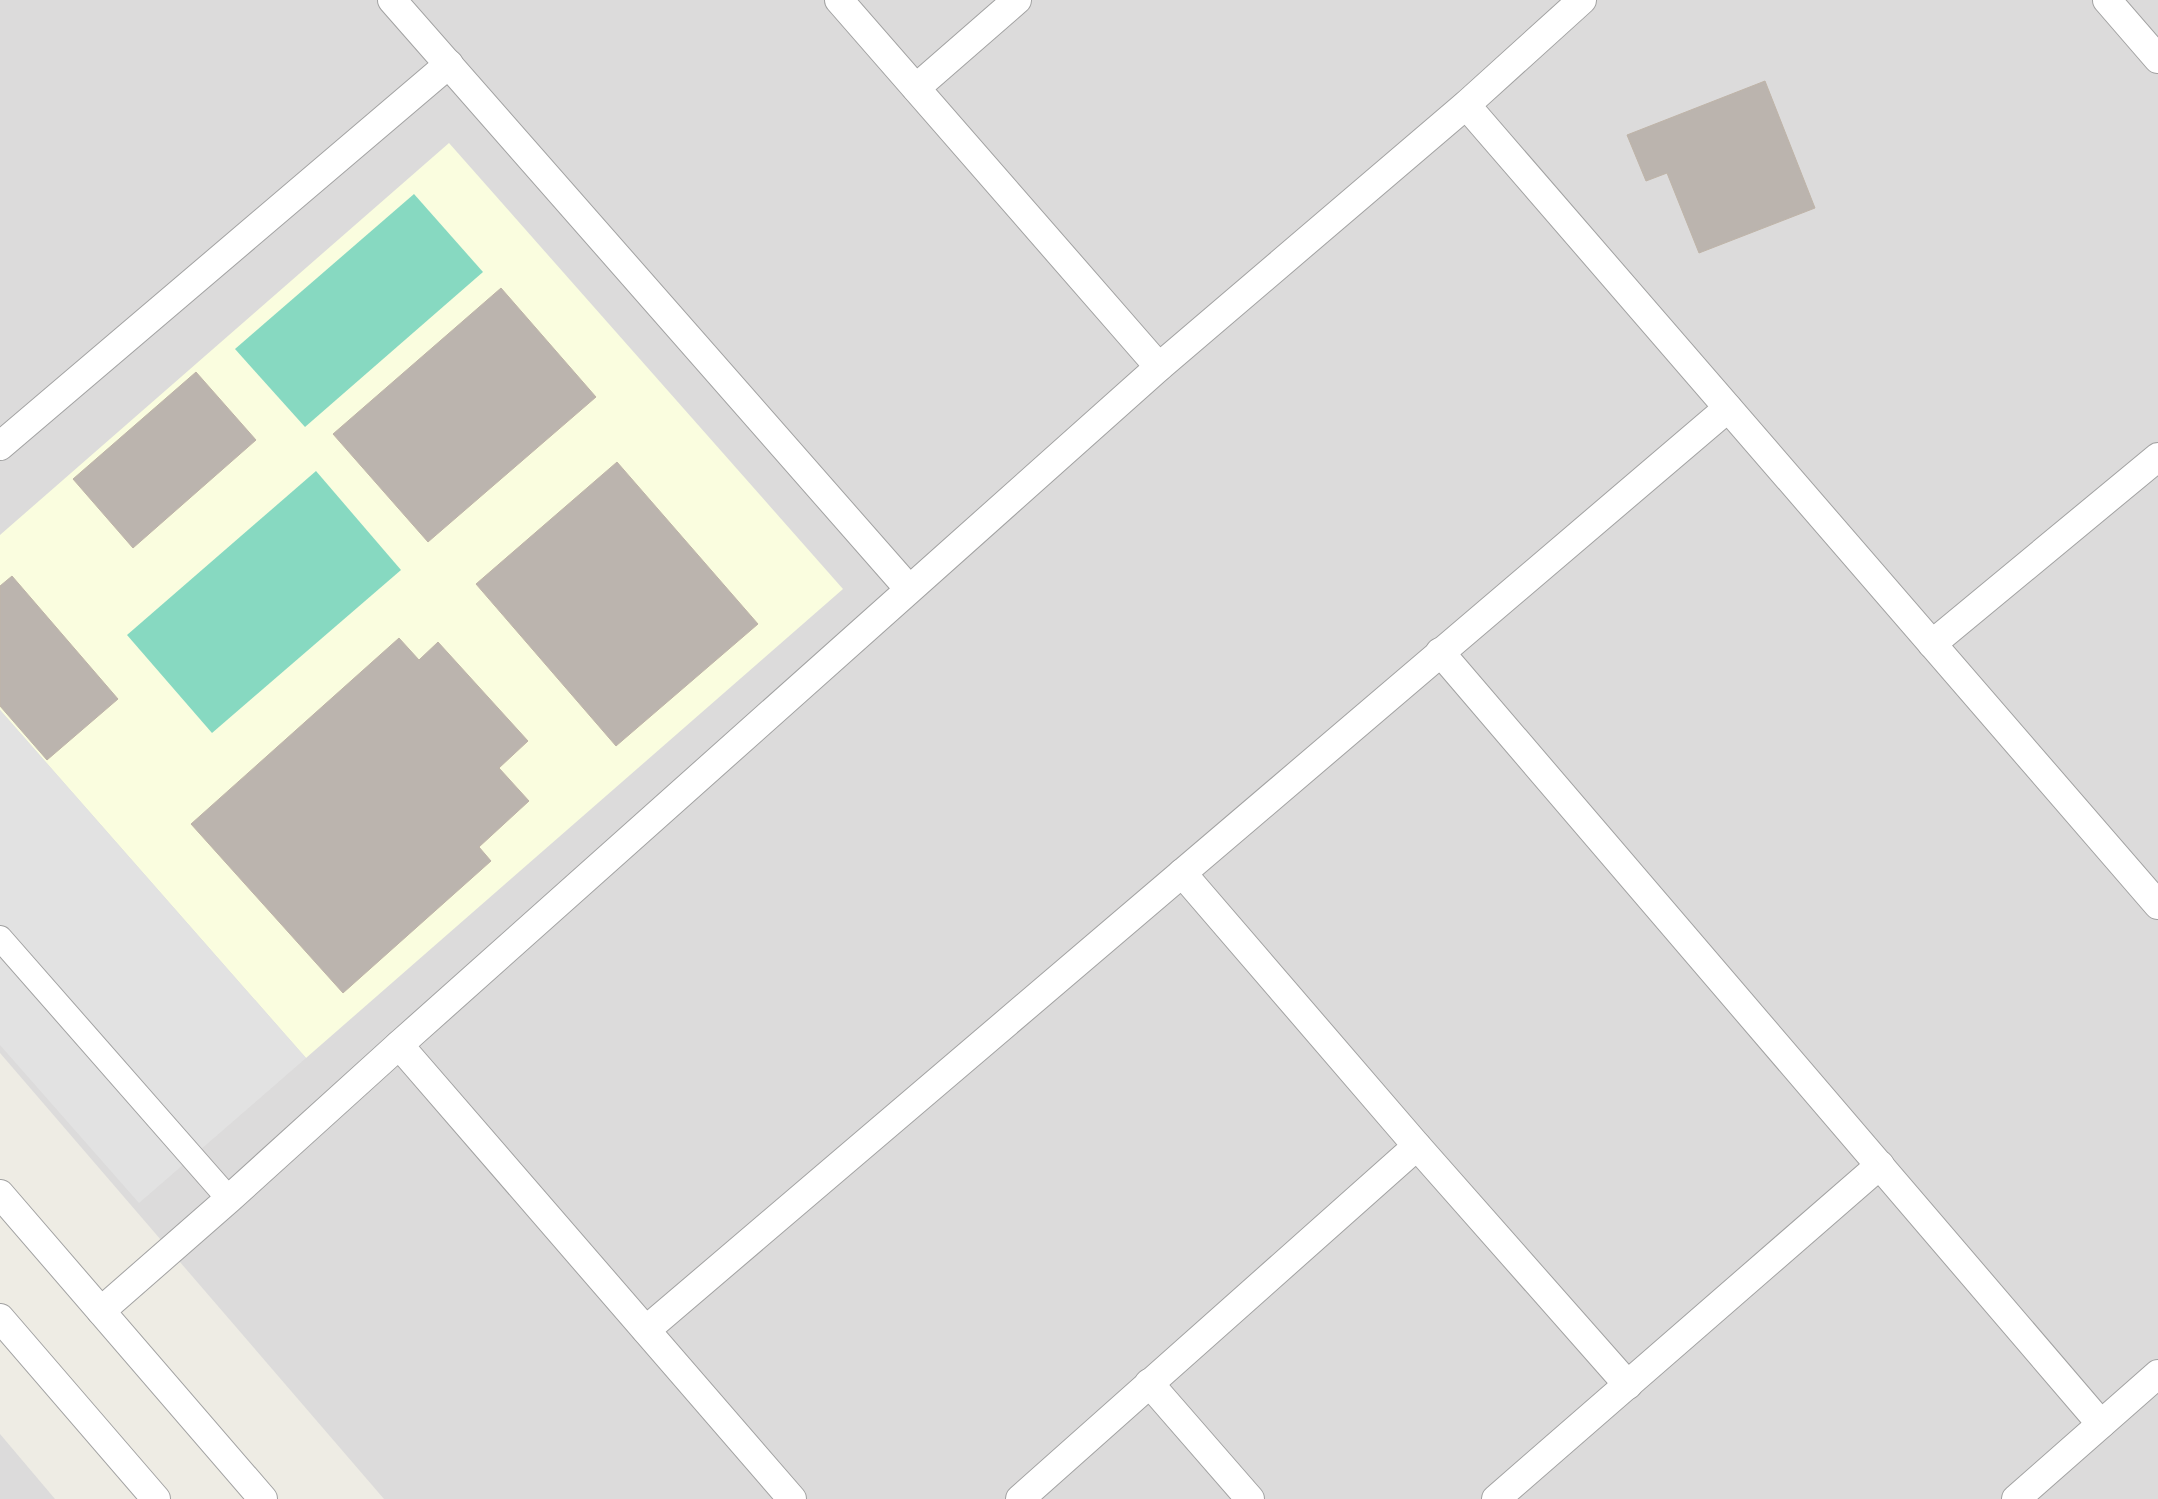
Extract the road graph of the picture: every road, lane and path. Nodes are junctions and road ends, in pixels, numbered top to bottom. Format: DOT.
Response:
graph roads {
  1 [pos="392,0"];
  2 [pos="839,0"];
  3 [pos="1017,0"];
  4 [pos="1582,0"];
  5 [pos="2107,0"];
  6 [pos="2158,59"];
  7 [pos="449,64"];
  8 [pos="916,88"];
  9 [pos="1466,105"];
  10 [pos="1159,366"];
  11 [pos="1728,408"];
  12 [pos="0,446"];
  13 [pos="2158,457"];
  14 [pos="909,589"];
  15 [pos="1932,644"];
  16 [pos="1440,652"];
  17 [pos="1182,873"];
  18 [pos="2158,905"];
  19 [pos="0,938"];
  20 [pos="399,1045"];
  21 [pos="1417,1146"];
  22 [pos="1880,1165"];
  23 [pos="0,1194"];
  24 [pos="229,1199"];
  25 [pos="101,1311"];
  26 [pos="0,1318"];
  27 [pos="646,1330"];
  28 [pos="2158,1374"];
  29 [pos="1150,1383"];
  30 [pos="1628,1385"];
  31 [pos="2101,1424"];
  32 [pos="156,1499"];
  33 [pos="263,1499"];
  34 [pos="792,1499"];
  35 [pos="1020,1499"];
  36 [pos="1250,1499"];
  37 [pos="1496,1499"];
  38 [pos="2016,1499"];
  1 -- 7 [label="street"];
  2 -- 8 [label="street"];
  3 -- 8 [label="street"];
  4 -- 9 [label="street"];
  5 -- 6 [label="street"];
  7 -- 12 [label="street"];
  7 -- 14 [label="street"];
  8 -- 10 [label="street"];
  9 -- 10 [label="street"];
  9 -- 11 [label="street"];
  10 -- 14 [label="street"];
  11 -- 15 [label="street"];
  11 -- 16 [label="street"];
  13 -- 15 [label="street"];
  14 -- 20 [label="street"];
  15 -- 18 [label="street"];
  16 -- 17 [label="street"];
  16 -- 22 [label="street"];
  17 -- 21 [label="street"];
  17 -- 27 [label="street"];
  19 -- 24 [label="lane"];
  20 -- 24 [label="street"];
  20 -- 27 [label="street"];
  21 -- 29 [label="street"];
  21 -- 30 [label="street"];
  22 -- 30 [label="street"];
  22 -- 31 [label="street"];
  23 -- 25 [label="street"];
  24 -- 25 [label="street"];
  25 -- 33 [label="street"];
  26 -- 32 [label="street"];
  27 -- 34 [label="street"];
  28 -- 31 [label="street"];
  29 -- 35 [label="street"];
  29 -- 36 [label="street"];
  30 -- 37 [label="street"];
  31 -- 38 [label="street"];
}
